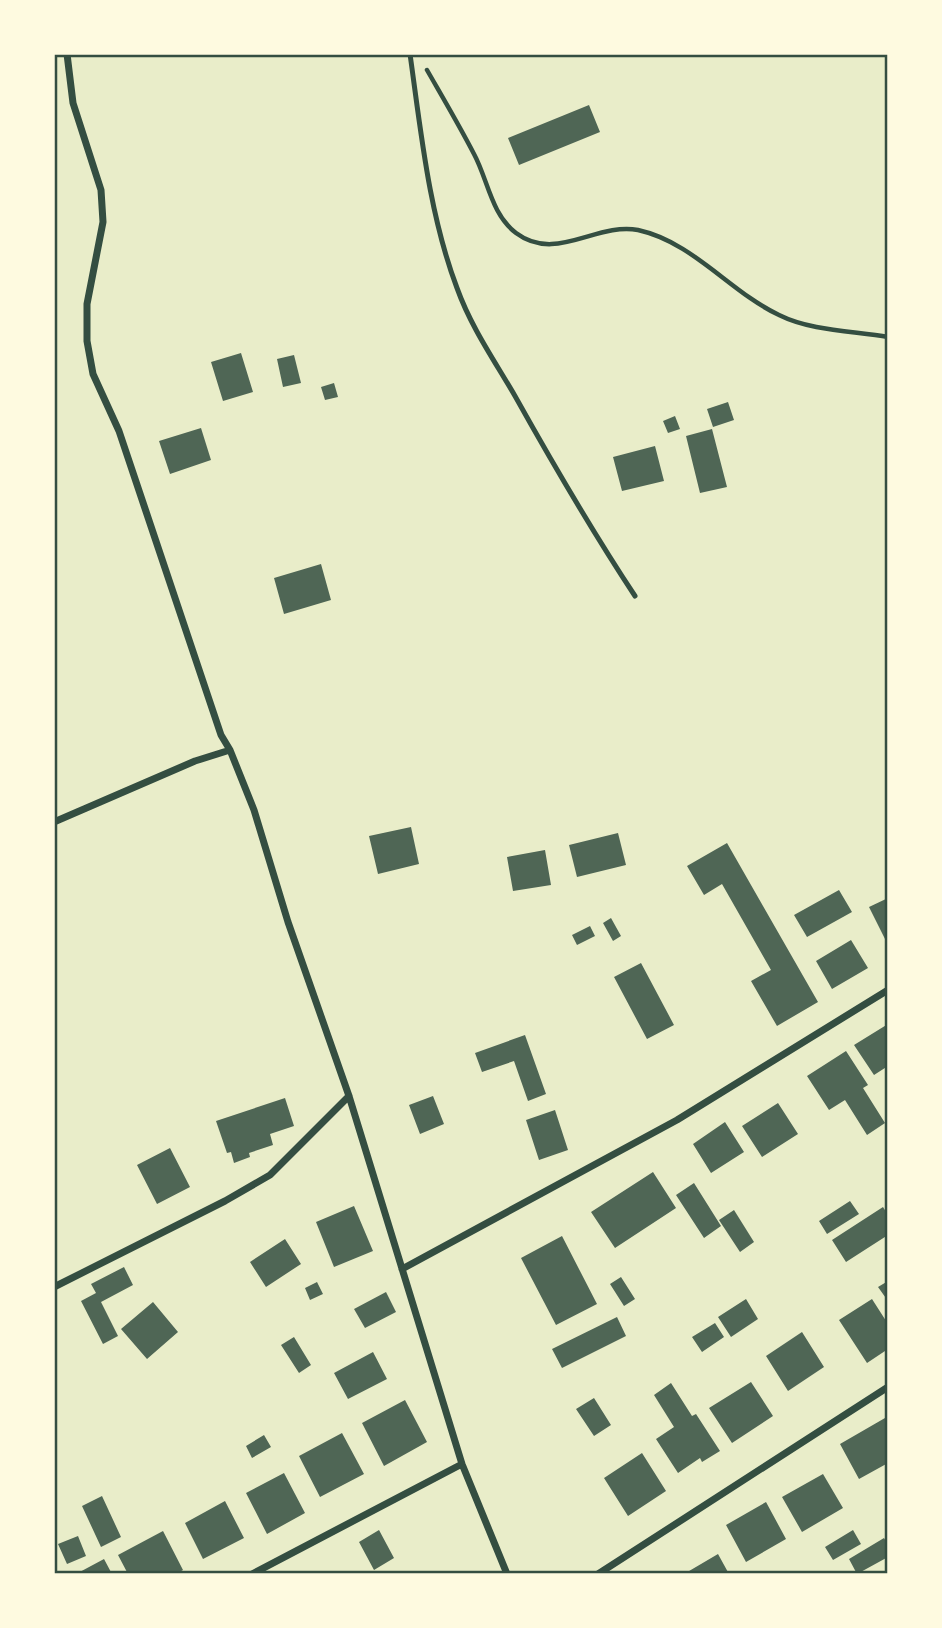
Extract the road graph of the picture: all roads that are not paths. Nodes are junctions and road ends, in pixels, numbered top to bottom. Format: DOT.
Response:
graph roads {
  1 [pos="67,54"];
  2 [pos="410,54"];
  3 [pos="635,596"];
  4 [pos="230,750"];
  5 [pos="54,822"];
  6 [pos="888,990"];
  7 [pos="349,1096"];
  8 [pos="402,1269"];
  9 [pos="54,1287"];
  10 [pos="888,1387"];
  11 [pos="462,1464"];
  12 [pos="252,1574"];
  13 [pos="507,1574"];
  14 [pos="598,1574"];
  1 -- 4 [label="street"];
  2 -- 3 [label="lane"];
  4 -- 5 [label="street"];
  4 -- 7 [label="street"];
  6 -- 8 [label="street"];
  7 -- 8 [label="street"];
  7 -- 9 [label="street"];
  8 -- 11 [label="street"];
  10 -- 14 [label="street"];
  11 -- 12 [label="street"];
  11 -- 13 [label="street"];
}
